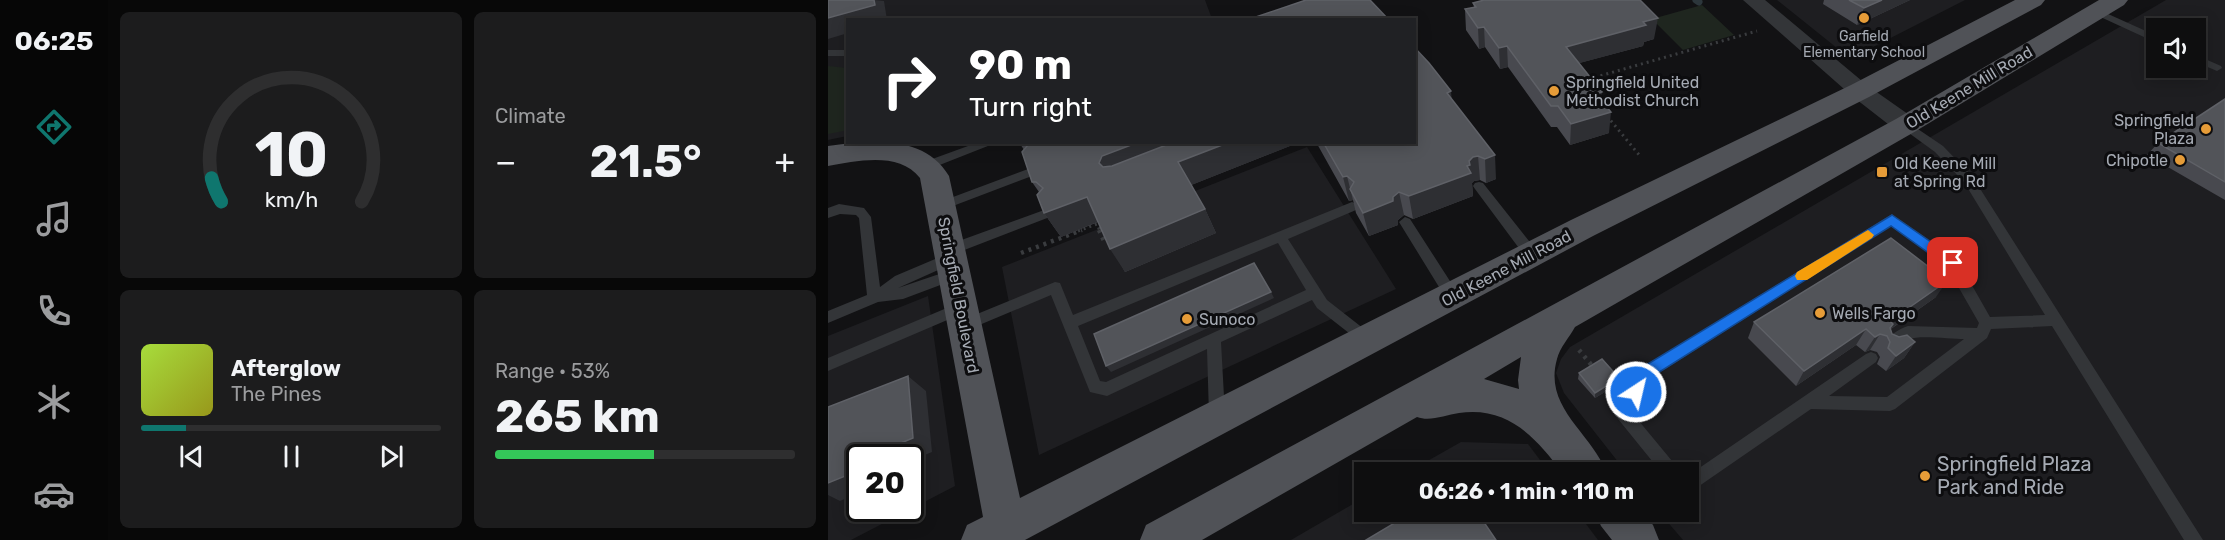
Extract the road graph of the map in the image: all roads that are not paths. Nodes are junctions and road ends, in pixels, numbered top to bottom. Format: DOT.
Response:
graph roads {
  1 [pos="1753,0"];
  2 [pos="2033,0"];
  3 [pos="2106,6"];
  4 [pos="2146,33"];
  5 [pos="846,53"];
  6 [pos="828,54"];
  7 [pos="2206,63"];
  8 [pos="2217,68"];
  9 [pos="1860,91"];
  10 [pos="1906,125"];
  11 [pos="986,144"];
  12 [pos="877,147"];
  13 [pos="828,156"];
  14 [pos="928,165"];
  15 [pos="1036,170"];
  16 [pos="1479,186"];
  17 [pos="941,206"];
  18 [pos="1353,207"];
  19 [pos="1051,212"];
  20 [pos="828,213"];
  21 [pos="1406,222"];
  22 [pos="1280,236"];
  23 [pos="1532,255"];
  24 [pos="952,260"];
  25 [pos="1315,292"];
  26 [pos="1452,296"];
  27 [pos="874,298"];
  28 [pos="1566,314"];
  29 [pos="963,316"];
  30 [pos="828,317"];
  31 [pos="2056,320"];
  32 [pos="1070,323"];
  33 [pos="1984,328"];
  34 [pos="1214,339"];
  35 [pos="1368,340"];
  36 [pos="1890,345"];
  37 [pos="1871,358"];
  38 [pos="828,365"];
  39 [pos="1809,402"];
  40 [pos="1389,413"];
  41 [pos="1217,419"];
  42 [pos="1558,437"];
  43 [pos="1578,462"];
  44 [pos="1663,462"];
  45 [pos="1699,478"];
  46 [pos="994,534"];
  47 [pos="1161,540"];
  48 [pos="2194,540"];
  1 -- 9 [label="street"];
  2 -- 9 [label="main road, Old Keene Mill Road"];
  3 -- 4 [label="lane"];
  3 -- 10 [label="main road, Old Keene Mill Road"];
  5 -- 6 [label="lane"];
  7 -- 8 [label="lane"];
  9 -- 10 [label="street"];
  9 -- 23 [label="main road, Old Keene Mill Road"];
  10 -- 28 [label="main road, Old Keene Mill Road"];
  10 -- 31 [label="lane"];
  11 -- 14 [label="lane"];
  12 -- 13 [label="main road"];
  12 -- 14 [label="main road"];
  14 -- 17 [label="main road, Springfield Boulevard"];
  15 -- 17 [label="lane"];
  16 -- 23 [label="lane"];
  17 -- 24 [label="main road, Springfield Boulevard"];
  18 -- 22 [label="lane"];
  19 -- 24 [label="lane"];
  20 -- 27 [label="lane"];
  21 -- 26 [label="lane"];
  22 -- 25 [label="lane"];
  22 -- 32 [label="lane"];
  23 -- 26 [label="main road, Old Keene Mill Road"];
  24 -- 27 [label="lane"];
  24 -- 29 [label="main road, Springfield Boulevard"];
  25 -- 34 [label="lane"];
  25 -- 35 [label="lane"];
  26 -- 35 [label="main road, Old Keene Mill Road"];
  27 -- 30 [label="lane"];
  28 -- 40 [label="main road, Old Keene Mill Road"];
  28 -- 42 [label="main road"];
  29 -- 32 [label="lane"];
  29 -- 38 [label="lane"];
  29 -- 46 [label="main road, Springfield Boulevard"];
  31 -- 33 [label="lane"];
  31 -- 48 [label="lane"];
  32 -- 34 [label="lane"];
  33 -- 36 [label="lane"];
  33 -- 39 [label="lane"];
  33 -- 44 [label="lane"];
  34 -- 41 [label="lane"];
  35 -- 41 [label="main road, Old Keene Mill Road"];
  37 -- 39 [label="lane"];
  39 -- 45 [label="lane"];
  40 -- 42 [label="main road"];
  40 -- 47 [label="main road, Old Keene Mill Road"];
  41 -- 46 [label="main road, Old Keene Mill Road"];
  42 -- 43 [label="main road"];
}
